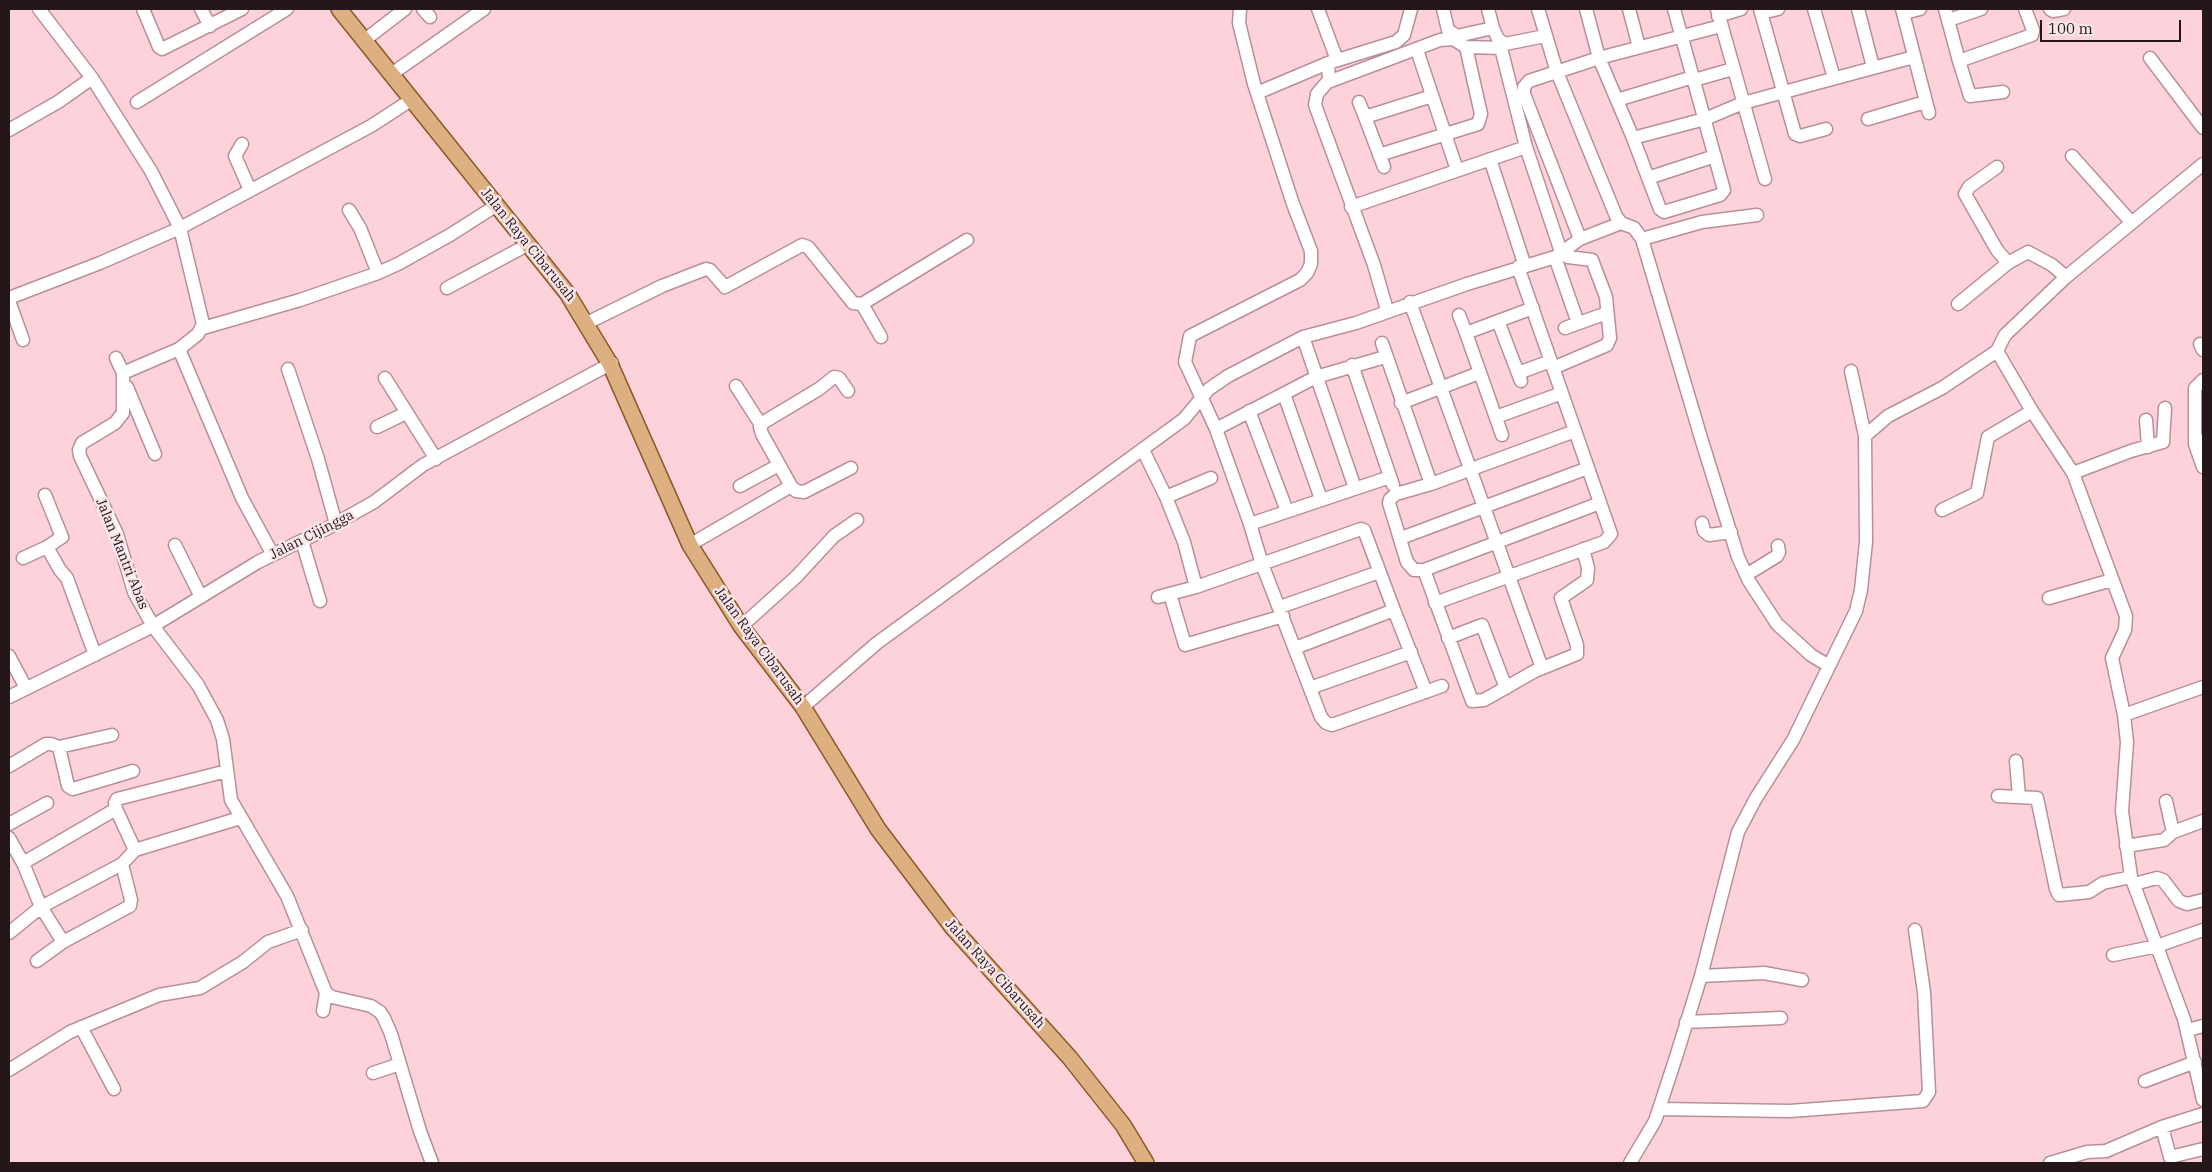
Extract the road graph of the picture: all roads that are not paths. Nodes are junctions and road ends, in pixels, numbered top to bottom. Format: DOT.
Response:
graph roads {
  1 [pos="39,9"];
  2 [pos="143,9"];
  3 [pos="201,9"];
  4 [pos="242,9"];
  5 [pos="287,9"];
  6 [pos="405,9"];
  7 [pos="484,9"];
  8 [pos="1240,9"];
  9 [pos="1318,9"];
  10 [pos="1411,9"];
  11 [pos="1443,9"];
  12 [pos="1488,9"];
  13 [pos="1538,9"];
  14 [pos="1586,9"];
  15 [pos="1629,9"];
  16 [pos="1674,9"];
  17 [pos="1741,9"];
  18 [pos="1778,9"];
  19 [pos="1814,9"];
  20 [pos="1858,9"];
  21 [pos="1920,9"];
  22 [pos="1981,9"];
  23 [pos="2025,9"];
  24 [pos="2050,9"];
  25 [pos="2064,9"];
  26 [pos="346,10"];
  27 [pos="1761,11"];
  28 [pos="1903,11"];
  29 [pos="1947,14"];
  30 [pos="1719,17"];
  31 [pos="210,26"];
  32 [pos="1493,28"];
  33 [pos="1545,36"];
  34 [pos="1681,36"];
  35 [pos="366,39"];
  36 [pos="1466,47"];
  37 [pos="1639,47"];
  38 [pos="1417,50"];
  39 [pos="1914,57"];
  40 [pos="1600,58"];
  41 [pos="2150,58"];
  42 [pos="1333,61"];
  43 [pos="1959,61"];
  44 [pos="1873,67"];
  45 [pos="1733,69"];
  46 [pos="1557,72"];
  47 [pos="393,73"];
  48 [pos="92,78"];
  49 [pos="1834,78"];
  50 [pos="1694,79"];
  51 [pos="1328,82"];
  52 [pos="2003,92"];
  53 [pos="1257,93"];
  54 [pos="1784,93"];
  55 [pos="1432,96"];
  56 [pos="411,100"];
  57 [pos="1617,100"];
  58 [pos="137,102"];
  59 [pos="1358,102"];
  60 [pos="1743,103"];
  61 [pos="1364,116"];
  62 [pos="1704,118"];
  63 [pos="1868,119"];
  64 [pos="2203,128"];
  65 [pos="1826,129"];
  66 [pos="9,130"];
  67 [pos="1445,133"];
  68 [pos="1634,138"];
  69 [pos="242,144"];
  70 [pos="1526,147"];
  71 [pos="1379,155"];
  72 [pos="1715,156"];
  73 [pos="2072,156"];
  74 [pos="1490,159"];
  75 [pos="2203,164"];
  76 [pos="1384,167"];
  77 [pos="1997,167"];
  78 [pos="1457,170"];
  79 [pos="1648,178"];
  80 [pos="1764,179"];
  81 [pos="250,190"];
  82 [pos="497,205"];
  83 [pos="1351,207"];
  84 [pos="349,210"];
  85 [pos="1757,215"];
  86 [pos="2131,222"];
  87 [pos="1621,223"];
  88 [pos="180,228"];
  89 [pos="1580,239"];
  90 [pos="1642,239"];
  91 [pos="967,240"];
  92 [pos="529,244"];
  93 [pos="1558,254"];
  94 [pos="2008,263"];
  95 [pos="1521,267"];
  96 [pos="378,273"];
  97 [pos="2066,277"];
  98 [pos="447,288"];
  99 [pos="9,300"];
  100 [pos="1410,302"];
  101 [pos="862,304"];
  102 [pos="1958,304"];
  103 [pos="1533,308"];
  104 [pos="1387,310"];
  105 [pos="1607,313"];
  106 [pos="1459,315"];
  107 [pos="1498,321"];
  108 [pos="589,322"];
  109 [pos="1578,323"];
  110 [pos="203,328"];
  111 [pos="1565,328"];
  112 [pos="1466,333"];
  113 [pos="881,337"];
  114 [pos="1303,337"];
  115 [pos="23,340"];
  116 [pos="1382,343"];
  117 [pos="179,349"];
  118 [pos="1997,351"];
  119 [pos="1385,357"];
  120 [pos="116,358"];
  121 [pos="611,364"];
  122 [pos="1352,365"];
  123 [pos="1552,365"];
  124 [pos="288,370"];
  125 [pos="1851,371"];
  126 [pos="1480,373"];
  127 [pos="1316,376"];
  128 [pos="124,377"];
  129 [pos="384,378"];
  130 [pos="2203,380"];
  131 [pos="736,386"];
  132 [pos="1440,387"];
  133 [pos="1198,390"];
  134 [pos="848,391"];
  135 [pos="1562,392"];
  136 [pos="1284,394"];
  137 [pos="1401,403"];
  138 [pos="2165,408"];
  139 [pos="1249,411"];
  140 [pos="2032,411"];
  141 [pos="406,413"];
  142 [pos="1496,417"];
  143 [pos="2146,420"];
  144 [pos="761,426"];
  145 [pos="377,427"];
  146 [pos="1216,429"];
  147 [pos="1575,431"];
  148 [pos="1502,435"];
  149 [pos="2195,435"];
  150 [pos="1865,436"];
  151 [pos="2148,447"];
  152 [pos="2203,449"];
  153 [pos="1143,450"];
  154 [pos="155,454"];
  155 [pos="436,459"];
  156 [pos="779,465"];
  157 [pos="2203,466"];
  158 [pos="851,468"];
  159 [pos="1588,468"];
  160 [pos="1470,470"];
  161 [pos="2073,473"];
  162 [pos="1390,477"];
  163 [pos="1211,478"];
  164 [pos="1431,484"];
  165 [pos="740,486"];
  166 [pos="792,486"];
  167 [pos="1355,488"];
  168 [pos="1396,494"];
  169 [pos="45,495"];
  170 [pos="1166,497"];
  171 [pos="1321,499"];
  172 [pos="1600,503"];
  173 [pos="1483,508"];
  174 [pos="1942,510"];
  175 [pos="1287,511"];
  176 [pos="856,520"];
  177 [pos="1702,523"];
  178 [pos="336,524"];
  179 [pos="1250,524"];
  180 [pos="1731,532"];
  181 [pos="1400,538"];
  182 [pos="302,541"];
  183 [pos="1496,541"];
  184 [pos="175,544"];
  185 [pos="692,544"];
  186 [pos="1778,546"];
  187 [pos="47,547"];
  188 [pos="1583,549"];
  189 [pos="272,555"];
  190 [pos="23,558"];
  191 [pos="1262,564"];
  192 [pos="1424,570"];
  193 [pos="1379,572"];
  194 [pos="1746,575"];
  195 [pos="1508,576"];
  196 [pos="2112,580"];
  197 [pos="1196,586"];
  198 [pos="202,597"];
  199 [pos="2049,598"];
  200 [pos="320,601"];
  201 [pos="1435,603"];
  202 [pos="1394,610"];
  203 [pos="1282,611"];
  204 [pos="744,624"];
  205 [pos="154,626"];
  206 [pos="1448,638"];
  207 [pos="1295,648"];
  208 [pos="1411,652"];
  209 [pos="95,655"];
  210 [pos="9,656"];
  211 [pos="1829,666"];
  212 [pos="1542,668"];
  213 [pos="783,676"];
  214 [pos="1442,686"];
  215 [pos="2203,687"];
  216 [pos="26,688"];
  217 [pos="1310,688"];
  218 [pos="1506,688"];
  219 [pos="1426,692"];
  220 [pos="9,697"];
  221 [pos="800,700"];
  222 [pos="2124,715"];
  223 [pos="112,735"];
  224 [pos="59,748"];
  225 [pos="2016,761"];
  226 [pos="9,766"];
  227 [pos="133,771"];
  228 [pos="227,771"];
  229 [pos="1998,796"];
  230 [pos="2019,797"];
  231 [pos="2166,801"];
  232 [pos="48,802"];
  233 [pos="116,809"];
  234 [pos="240,818"];
  235 [pos="2203,821"];
  236 [pos="9,824"];
  237 [pos="2173,832"];
  238 [pos="9,838"];
  239 [pos="2126,846"];
  240 [pos="135,850"];
  241 [pos="24,864"];
  242 [pos="122,864"];
  243 [pos="2132,881"];
  244 [pos="2203,900"];
  245 [pos="41,907"];
  246 [pos="302,930"];
  247 [pos="1915,930"];
  248 [pos="2203,930"];
  249 [pos="9,933"];
  250 [pos="63,942"];
  251 [pos="2157,946"];
  252 [pos="2113,955"];
  253 [pos="37,961"];
  254 [pos="1701,976"];
  255 [pos="1802,980"];
  256 [pos="326,993"];
  257 [pos="323,1011"];
  258 [pos="1780,1018"];
  259 [pos="1686,1022"];
  260 [pos="2203,1026"];
  261 [pos="81,1027"];
  262 [pos="2188,1030"];
  263 [pos="2195,1062"];
  264 [pos="400,1064"];
  265 [pos="9,1070"];
  266 [pos="374,1073"];
  267 [pos="2145,1080"];
  268 [pos="114,1089"];
  269 [pos="2203,1100"];
  270 [pos="1659,1109"];
  271 [pos="2203,1114"];
  272 [pos="2162,1127"];
  273 [pos="2203,1149"];
  274 [pos="432,1163"];
  275 [pos="1148,1163"];
  276 [pos="1630,1163"];
  277 [pos="2050,1163"];
  1 -- 48 [label="street"];
  2 -- 31 [label="street"];
  3 -- 31 [label="street"];
  4 -- 31 [label="street"];
  5 -- 58 [label="street"];
  6 -- 35 [label="street"];
  7 -- 47 [label="street"];
  8 -- 53 [label="street"];
  9 -- 42 [label="street"];
  10 -- 42 [label="street"];
  11 -- 32 [label="street"];
  12 -- 32 [label="street"];
  13 -- 33 [label="street"];
  14 -- 40 [label="street"];
  15 -- 37 [label="street"];
  16 -- 34 [label="street"];
  17 -- 30 [label="street"];
  18 -- 27 [label="street"];
  19 -- 49 [label="street"];
  20 -- 44 [label="street"];
  21 -- 28 [label="street"];
  22 -- 29 [label="street"];
  23 -- 43 [label="street"];
  24 -- 25 [label="street"];
  26 -- 35 [label="main road, Jalan Raya Cibarusah"];
  26 -- 56 [label="main road, Jalan Raya Cibarusah"];
  27 -- 54 [label="street"];
  28 -- 39 [label="street"];
  29 -- 43 [label="street"];
  30 -- 34 [label="street"];
  30 -- 45 [label="street"];
  32 -- 33 [label="street"];
  33 -- 46 [label="street"];
  34 -- 37 [label="street"];
  34 -- 50 [label="street"];
  35 -- 47 [label="main road, Jalan Raya Cibarusah"];
  36 -- 38 [label="street"];
  36 -- 67 [label="street"];
  36 -- 70 [label="street"];
  37 -- 40 [label="street"];
  38 -- 51 [label="street"];
  38 -- 55 [label="street"];
  39 -- 44 [label="street"];
  39 -- 63 [label="street"];
  40 -- 46 [label="street"];
  40 -- 57 [label="street"];
  41 -- 64 [label="street"];
  42 -- 51 [label="street"];
  42 -- 53 [label="street"];
  43 -- 52 [label="street"];
  44 -- 49 [label="street"];
  45 -- 50 [label="street"];
  45 -- 60 [label="street"];
  46 -- 87 [label="street"];
  46 -- 89 [label="street"];
  47 -- 108 [label="main road, Jalan Raya Cibarusah"];
  48 -- 66 [label="street"];
  48 -- 88 [label="street"];
  49 -- 54 [label="street"];
  50 -- 57 [label="street"];
  50 -- 62 [label="street"];
  51 -- 83 [label="street"];
  53 -- 133 [label="street"];
  54 -- 60 [label="street"];
  54 -- 65 [label="street"];
  55 -- 61 [label="street"];
  55 -- 67 [label="street"];
  56 -- 81 [label="street"];
  56 -- 82 [label="main road, Jalan Raya Cibarusah"];
  57 -- 68 [label="street"];
  59 -- 61 [label="street"];
  60 -- 62 [label="street"];
  60 -- 80 [label="street"];
  61 -- 71 [label="street"];
  62 -- 68 [label="street"];
  62 -- 72 [label="street"];
  67 -- 71 [label="street"];
  67 -- 78 [label="street"];
  68 -- 79 [label="street"];
  69 -- 81 [label="street"];
  70 -- 74 [label="street"];
  70 -- 93 [label="street"];
  71 -- 76 [label="street"];
  72 -- 79 [label="street"];
  72 -- 79 [label="street"];
  73 -- 86 [label="street"];
  74 -- 78 [label="street"];
  74 -- 95 [label="street"];
  75 -- 86 [label="street"];
  77 -- 94 [label="street"];
  78 -- 83 [label="street"];
  81 -- 88 [label="street"];
  82 -- 92 [label="main road, Jalan Raya Cibarusah"];
  82 -- 96 [label="street"];
  83 -- 104 [label="street"];
  84 -- 96 [label="street"];
  85 -- 90 [label="street"];
  86 -- 97 [label="street"];
  87 -- 89 [label="street"];
  87 -- 90 [label="street"];
  88 -- 99 [label="street"];
  88 -- 110 [label="street"];
  89 -- 93 [label="street"];
  90 -- 180 [label="street"];
  91 -- 101 [label="street"];
  92 -- 98 [label="street"];
  92 -- 121 [label="main road, Jalan Raya Cibarusah"];
  93 -- 95 [label="street"];
  93 -- 105 [label="street"];
  93 -- 109 [label="street"];
  94 -- 97 [label="street"];
  94 -- 102 [label="street"];
  95 -- 100 [label="street"];
  95 -- 103 [label="street"];
  96 -- 110 [label="street"];
  97 -- 118 [label="street"];
  99 -- 115 [label="street"];
  100 -- 104 [label="street"];
  100 -- 132 [label="street"];
  101 -- 108 [label="street"];
  101 -- 113 [label="street"];
  103 -- 107 [label="street"];
  103 -- 123 [label="street"];
  104 -- 114 [label="street"];
  105 -- 109 [label="street"];
  105 -- 123 [label="street"];
  106 -- 112 [label="street"];
  107 -- 112 [label="street"];
  107 -- 123 [label="street"];
  108 -- 121 [label="main road, Jalan Raya Cibarusah"];
  109 -- 111 [label="street"];
  110 -- 117 [label="street"];
  112 -- 126 [label="street"];
  114 -- 127 [label="street"];
  114 -- 133 [label="street"];
  116 -- 119 [label="street"];
  117 -- 128 [label="street"];
  117 -- 189 [label="street"];
  118 -- 140 [label="street"];
  118 -- 150 [label="street"];
  119 -- 122 [label="street"];
  119 -- 137 [label="street"];
  120 -- 128 [label="street"];
  121 -- 155 [label="street, Jalan Cijingga"];
  121 -- 185 [label="main road, Jalan Raya Cibarusah"];
  121 -- 213 [label="main road, Jalan Raya Cibarusah"];
  122 -- 127 [label="street"];
  122 -- 162 [label="street"];
  123 -- 135 [label="street"];
  124 -- 178 [label="street"];
  125 -- 150 [label="street"];
  126 -- 132 [label="street"];
  126 -- 142 [label="street"];
  127 -- 136 [label="street"];
  127 -- 167 [label="street"];
  128 -- 154 [label="street"];
  128 -- 205 [label="street, Jalan Mantri Abas"];
  129 -- 141 [label="street"];
  130 -- 149 [label="street"];
  131 -- 144 [label="street"];
  132 -- 137 [label="street"];
  132 -- 160 [label="street"];
  133 -- 146 [label="street"];
  133 -- 153 [label="street"];
  134 -- 144 [label="street"];
  135 -- 142 [label="street"];
  135 -- 147 [label="street"];
  136 -- 139 [label="street"];
  136 -- 171 [label="street"];
  137 -- 164 [label="street"];
  138 -- 151 [label="street"];
  139 -- 146 [label="street"];
  139 -- 175 [label="street"];
  140 -- 161 [label="street"];
  140 -- 174 [label="street"];
  141 -- 145 [label="street"];
  141 -- 155 [label="street"];
  142 -- 148 [label="street"];
  143 -- 151 [label="street"];
  144 -- 156 [label="street"];
  146 -- 179 [label="street"];
  147 -- 159 [label="street"];
  147 -- 160 [label="street"];
  149 -- 152 [label="street"];
  149 -- 157 [label="street"];
  150 -- 211 [label="street"];
  151 -- 161 [label="street"];
  153 -- 170 [label="street"];
  153 -- 221 [label="street"];
  155 -- 178 [label="street, Jalan Cijingga"];
  156 -- 165 [label="street"];
  156 -- 166 [label="street"];
  158 -- 166 [label="street"];
  159 -- 172 [label="street"];
  159 -- 173 [label="street"];
  160 -- 164 [label="street"];
  160 -- 173 [label="street"];
  161 -- 196 [label="street"];
  162 -- 167 [label="street"];
  162 -- 168 [label="street"];
  163 -- 170 [label="street"];
  164 -- 168 [label="street"];
  166 -- 185 [label="street"];
  167 -- 171 [label="street"];
  168 -- 181 [label="street"];
  169 -- 187 [label="street"];
  170 -- 197 [label="street"];
  171 -- 175 [label="street"];
  172 -- 183 [label="street"];
  172 -- 188 [label="street"];
  173 -- 181 [label="street"];
  173 -- 183 [label="street"];
  175 -- 179 [label="street"];
  176 -- 204 [label="street"];
  177 -- 180 [label="street"];
  178 -- 182 [label="street, Jalan Cijingga"];
  179 -- 191 [label="street"];
  180 -- 194 [label="street"];
  181 -- 192 [label="street"];
  182 -- 189 [label="street, Jalan Cijingga"];
  182 -- 200 [label="street"];
  183 -- 192 [label="street"];
  183 -- 195 [label="street"];
  184 -- 198 [label="street"];
  185 -- 204 [label="main road, Jalan Raya Cibarusah"];
  186 -- 194 [label="street"];
  187 -- 190 [label="street"];
  187 -- 209 [label="street"];
  188 -- 195 [label="street"];
  188 -- 212 [label="street"];
  189 -- 198 [label="street, Jalan Cijingga"];
  191 -- 193 [label="street"];
  191 -- 197 [label="street"];
  191 -- 203 [label="street"];
  192 -- 201 [label="street"];
  193 -- 202 [label="street"];
  193 -- 203 [label="street"];
  194 -- 211 [label="street"];
  195 -- 201 [label="street"];
  195 -- 212 [label="street"];
  196 -- 199 [label="street"];
  196 -- 222 [label="street"];
  197 -- 203 [label="street"];
  198 -- 205 [label="street, Jalan Cijingga"];
  201 -- 206 [label="street"];
  202 -- 207 [label="street"];
  202 -- 208 [label="street"];
  203 -- 207 [label="street"];
  204 -- 213 [label="main road, Jalan Raya Cibarusah"];
  205 -- 209 [label="street, Jalan Cijingga"];
  205 -- 228 [label="street"];
  206 -- 218 [label="street"];
  206 -- 218 [label="street"];
  207 -- 217 [label="street"];
  208 -- 217 [label="street"];
  208 -- 219 [label="street"];
  209 -- 216 [label="street, Jalan Cijingga"];
  210 -- 216 [label="street"];
  211 -- 254 [label="street"];
  212 -- 218 [label="street"];
  213 -- 221 [label="main road, Jalan Raya Cibarusah"];
  214 -- 219 [label="street"];
  215 -- 222 [label="street"];
  216 -- 220 [label="street, Jalan Cijingga"];
  217 -- 219 [label="street"];
  221 -- 275 [label="main road, Jalan Raya Cibarusah"];
  222 -- 239 [label="street"];
  223 -- 224 [label="street"];
  224 -- 226 [label="street"];
  224 -- 227 [label="street"];
  225 -- 230 [label="street"];
  228 -- 233 [label="street"];
  228 -- 234 [label="street"];
  229 -- 230 [label="street"];
  230 -- 243 [label="street"];
  231 -- 237 [label="street"];
  232 -- 236 [label="street"];
  233 -- 240 [label="street"];
  233 -- 241 [label="street"];
  234 -- 240 [label="street"];
  234 -- 246 [label="street"];
  235 -- 237 [label="street"];
  237 -- 239 [label="street"];
  238 -- 241 [label="street"];
  239 -- 243 [label="street"];
  240 -- 242 [label="street"];
  241 -- 245 [label="street"];
  242 -- 245 [label="street"];
  242 -- 250 [label="street"];
  243 -- 244 [label="street"];
  243 -- 251 [label="street"];
  245 -- 249 [label="street"];
  245 -- 250 [label="street"];
  246 -- 256 [label="street"];
  246 -- 261 [label="street"];
  247 -- 270 [label="street"];
  248 -- 251 [label="street"];
  250 -- 253 [label="street"];
  251 -- 252 [label="street"];
  251 -- 262 [label="street"];
  254 -- 255 [label="street"];
  254 -- 259 [label="street"];
  256 -- 257 [label="street"];
  256 -- 264 [label="street"];
  258 -- 259 [label="street"];
  259 -- 270 [label="street"];
  260 -- 262 [label="street"];
  261 -- 265 [label="street"];
  261 -- 268 [label="street"];
  262 -- 263 [label="street"];
  263 -- 267 [label="street"];
  263 -- 269 [label="street"];
  264 -- 266 [label="street"];
  264 -- 274 [label="street"];
  270 -- 276 [label="street"];
  271 -- 272 [label="street"];
  272 -- 273 [label="street"];
  272 -- 277 [label="street"];
}
